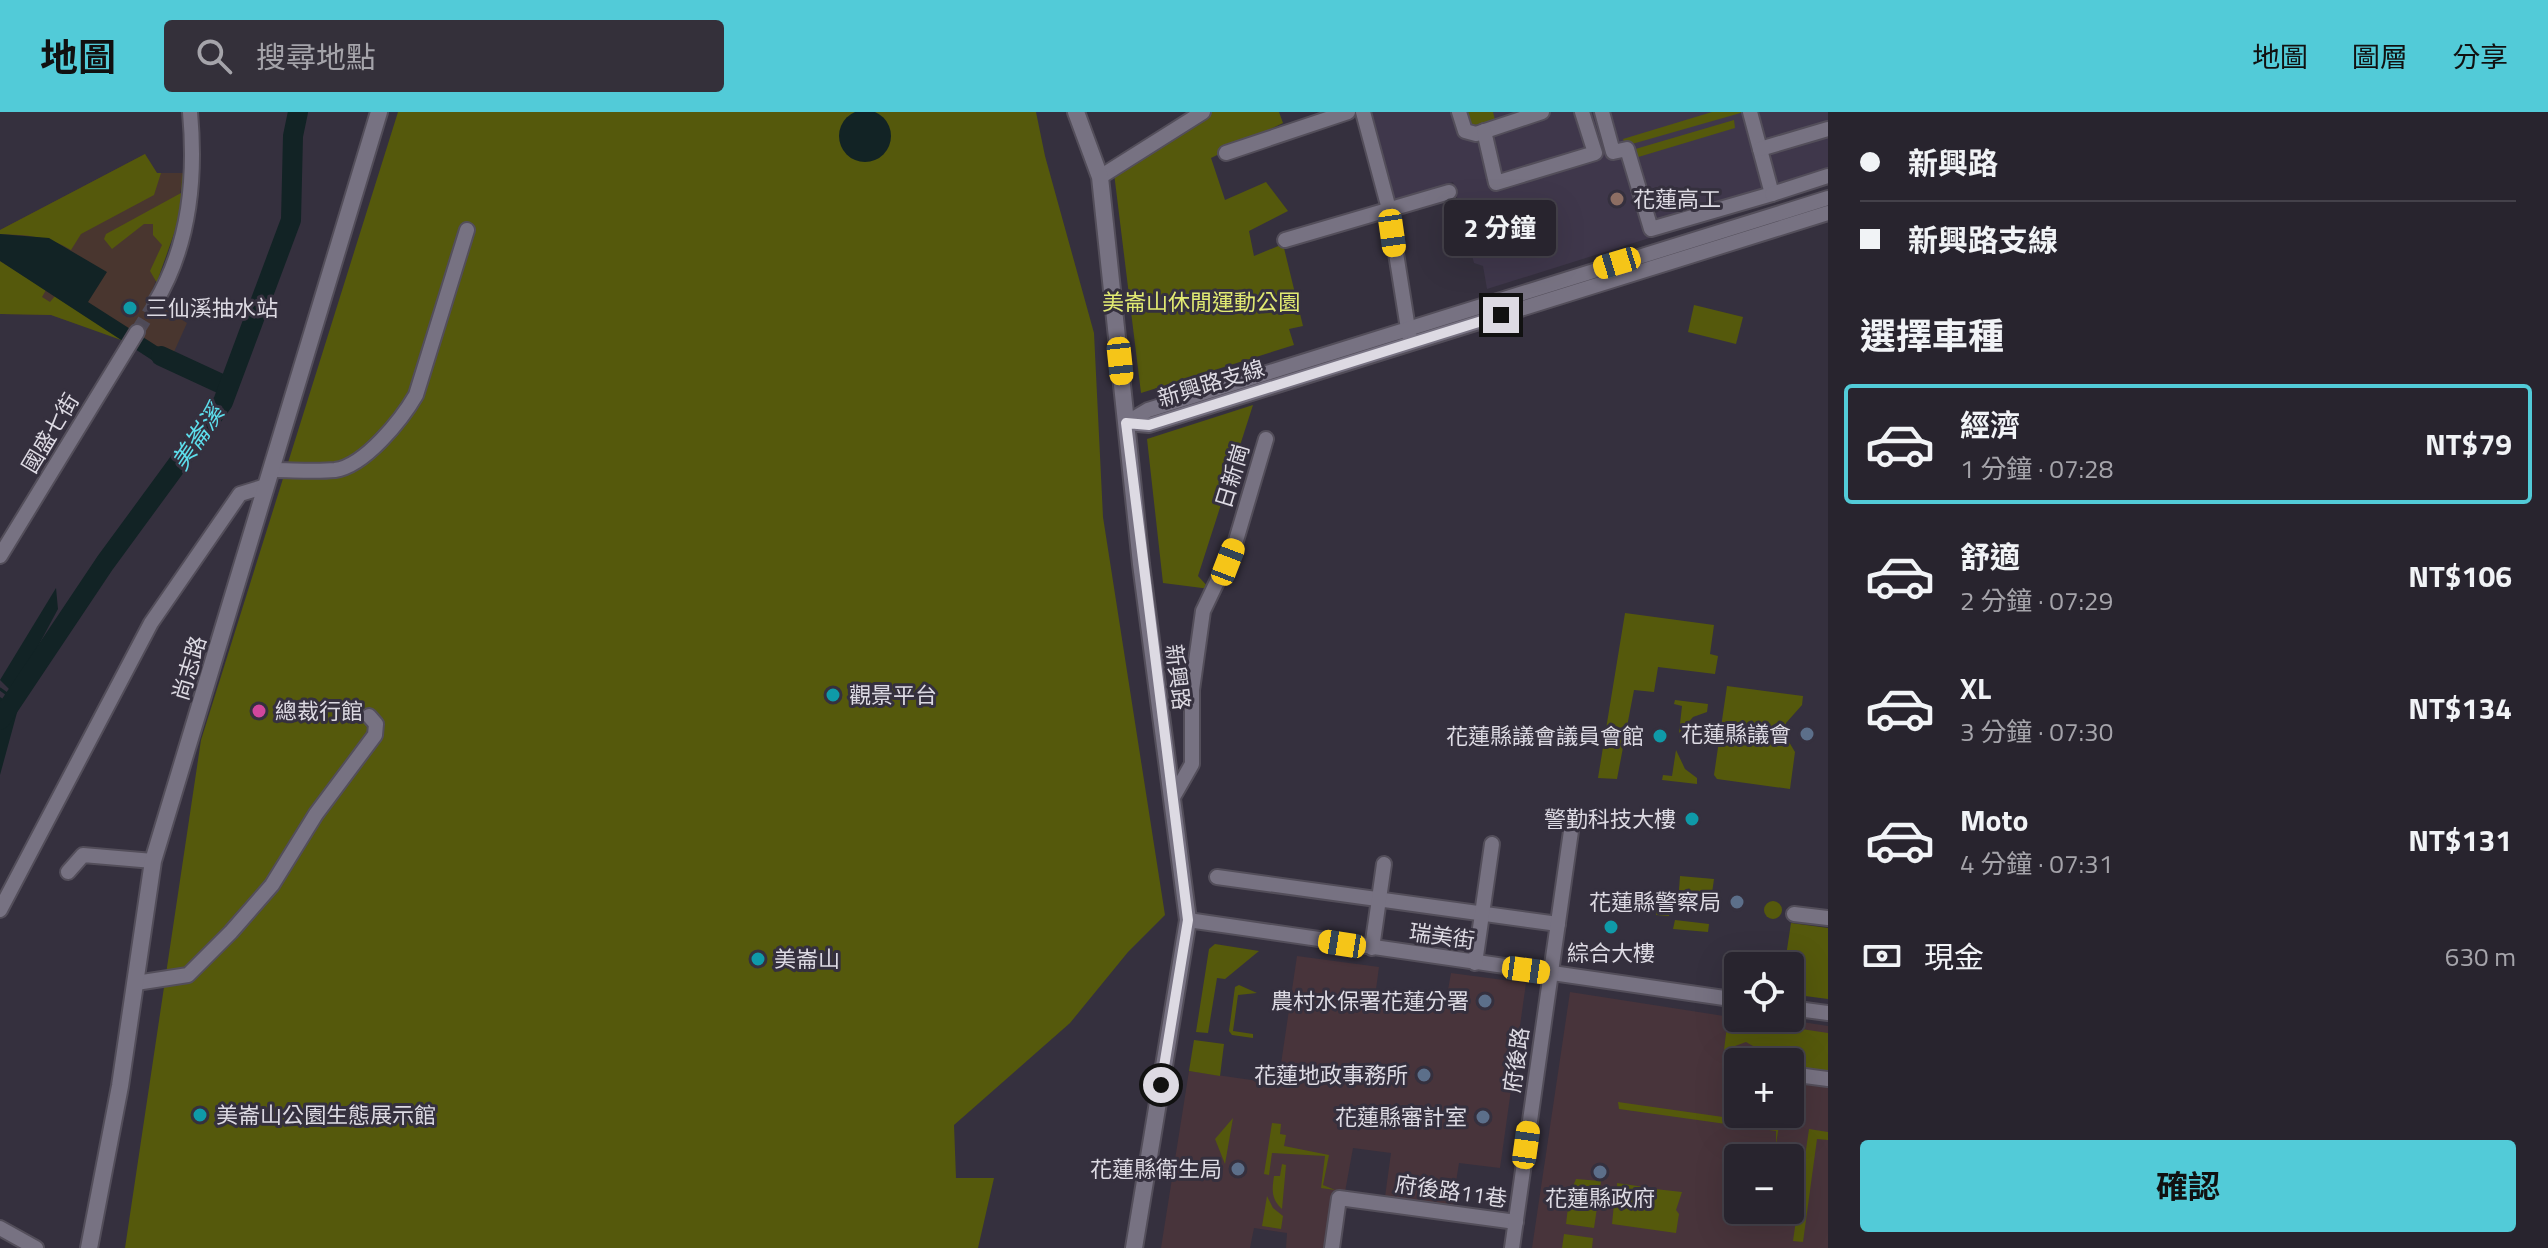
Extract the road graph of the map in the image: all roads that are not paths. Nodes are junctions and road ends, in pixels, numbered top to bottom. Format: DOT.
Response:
graph roads {
  1 [pos="190,112"];
  2 [pos="379,112"];
  3 [pos="1076,112"];
  4 [pos="1203,112"];
  5 [pos="1348,112"];
  6 [pos="1363,112"];
  7 [pos="1459,112"];
  8 [pos="1542,112"];
  9 [pos="1582,112"];
  10 [pos="1602,112"];
  11 [pos="1750,112"];
  12 [pos="1828,129"];
  13 [pos="1484,131"];
  14 [pos="1760,149"];
  15 [pos="1226,153"];
  16 [pos="1828,176"];
  17 [pos="1100,177"];
  18 [pos="1449,192"];
  19 [pos="1772,194"];
  20 [pos="1828,198"];
  21 [pos="1389,209"];
  22 [pos="1828,213"];
  23 [pos="467,230"];
  24 [pos="1285,240"];
  25 [pos="155,303"];
  26 [pos="1407,328"];
  27 [pos="137,332"];
  28 [pos="1412,343"];
  29 [pos="1126,423"];
  30 [pos="1266,439"];
  31 [pos="270,478"];
  32 [pos="0,556"];
  33 [pos="369,716"];
  34 [pos="1172,799"];
  35 [pos="1571,831"];
  36 [pos="1492,844"];
  37 [pos="153,861"];
  38 [pos="1384,864"];
  39 [pos="68,872"];
  40 [pos="1217,877"];
  41 [pos="1379,898"];
  42 [pos="0,910"];
  43 [pos="1483,912"];
  44 [pos="1794,914"];
  45 [pos="1828,918"];
  46 [pos="1188,920"];
  47 [pos="1558,924"];
  48 [pos="1372,948"];
  49 [pos="1475,963"];
  50 [pos="1551,974"];
  51 [pos="136,983"];
  52 [pos="1724,998"];
  53 [pos="1804,1010"];
  54 [pos="1828,1013"];
  55 [pos="1804,1076"];
  56 [pos="1828,1079"];
  57 [pos="1516,1222"];
  58 [pos="0,1228"];
  59 [pos="36,1248"];
  60 [pos="89,1248"];
  61 [pos="1134,1248"];
  62 [pos="1332,1248"];
  63 [pos="1512,1248"];
  1 -- 25 [label="street"];
  2 -- 31 [label="street, 尚志路"];
  3 -- 17 [label="street, 新興路"];
  4 -- 17 [label="street"];
  5 -- 15 [label="street"];
  6 -- 21 [label="street"];
  7 -- 13 [label="street"];
  8 -- 13 [label="street"];
  9 -- 13 [label="street"];
  10 -- 19 [label="street"];
  11 -- 14 [label="street"];
  12 -- 14 [label="street"];
  14 -- 19 [label="street"];
  16 -- 19 [label="street"];
  17 -- 29 [label="street, 新興路"];
  18 -- 21 [label="street"];
  20 -- 26 [label="street, 新興路支線"];
  21 -- 24 [label="street"];
  21 -- 26 [label="street"];
  22 -- 28 [label="street, 新興路支線"];
  23 -- 31 [label="street"];
  26 -- 28 [label="street"];
  26 -- 29 [label="street, 新興路支線"];
  27 -- 32 [label="street, 國盛七街"];
  28 -- 29 [label="street, 新興路支線"];
  29 -- 34 [label="street, 新興路"];
  30 -- 34 [label="street, 日新崗"];
  31 -- 37 [label="street, 尚志路"];
  31 -- 42 [label="street"];
  33 -- 51 [label="street"];
  34 -- 46 [label="street, 新興路"];
  35 -- 47 [label="street, 府後路"];
  36 -- 43 [label="street"];
  37 -- 39 [label="street"];
  37 -- 51 [label="street, 尚志路"];
  38 -- 41 [label="street"];
  40 -- 41 [label="street"];
  41 -- 43 [label="street"];
  41 -- 48 [label="street"];
  43 -- 47 [label="street"];
  43 -- 49 [label="street"];
  44 -- 45 [label="street"];
  46 -- 48 [label="street, 瑞美街"];
  46 -- 61 [label="street, 新興路"];
  47 -- 50 [label="street, 府後路"];
  48 -- 49 [label="street, 瑞美街"];
  49 -- 50 [label="street, 瑞美街"];
  50 -- 52 [label="street, 瑞美街"];
  50 -- 57 [label="street, 府後路"];
  51 -- 60 [label="street, 尚志路"];
  53 -- 54 [label="street"];
  55 -- 56 [label="street"];
  57 -- 62 [label="street, 府後路11巷"];
  57 -- 63 [label="street, 府後路"];
  58 -- 59 [label="street"];
}
